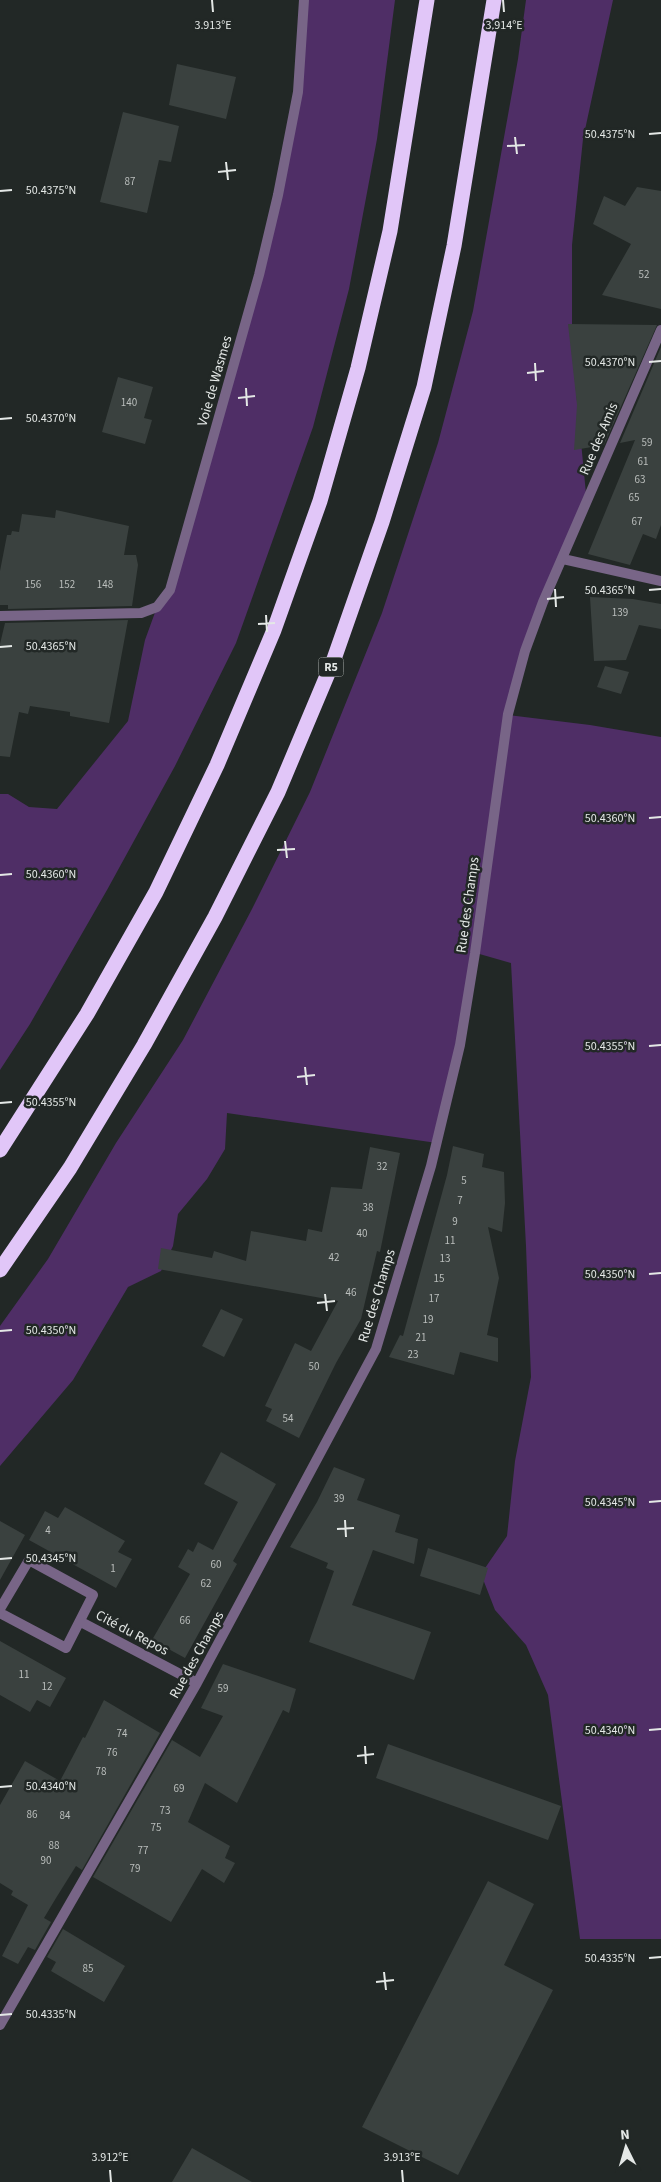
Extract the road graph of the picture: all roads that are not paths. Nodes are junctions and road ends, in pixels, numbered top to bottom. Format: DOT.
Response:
graph roads {
  1 [pos="304,0"];
  2 [pos="427,0"];
  3 [pos="494,0"];
  4 [pos="661,330"];
  5 [pos="563,559"];
  6 [pos="661,581"];
  7 [pos="0,616"];
  8 [pos="0,1150"];
  9 [pos="0,1270"];
  10 [pos="0,1611"];
  11 [pos="81,1622"];
  12 [pos="198,1683"];
  13 [pos="0,2025"];
  1 -- 7 [label="street, Voie de Wasmes"];
  2 -- 8 [label="highway"];
  3 -- 9 [label="highway, R5"];
  4 -- 5 [label="street, Rue des Amis"];
  5 -- 6 [label="street"];
  5 -- 12 [label="street, Rue des Champs"];
  10 -- 11 [label="street, Cité du Repos"];
  10 -- 11 [label="street, Cité du Repos"];
  11 -- 12 [label="street, Cité du Repos"];
  12 -- 13 [label="street, Rue des Champs"];
}
